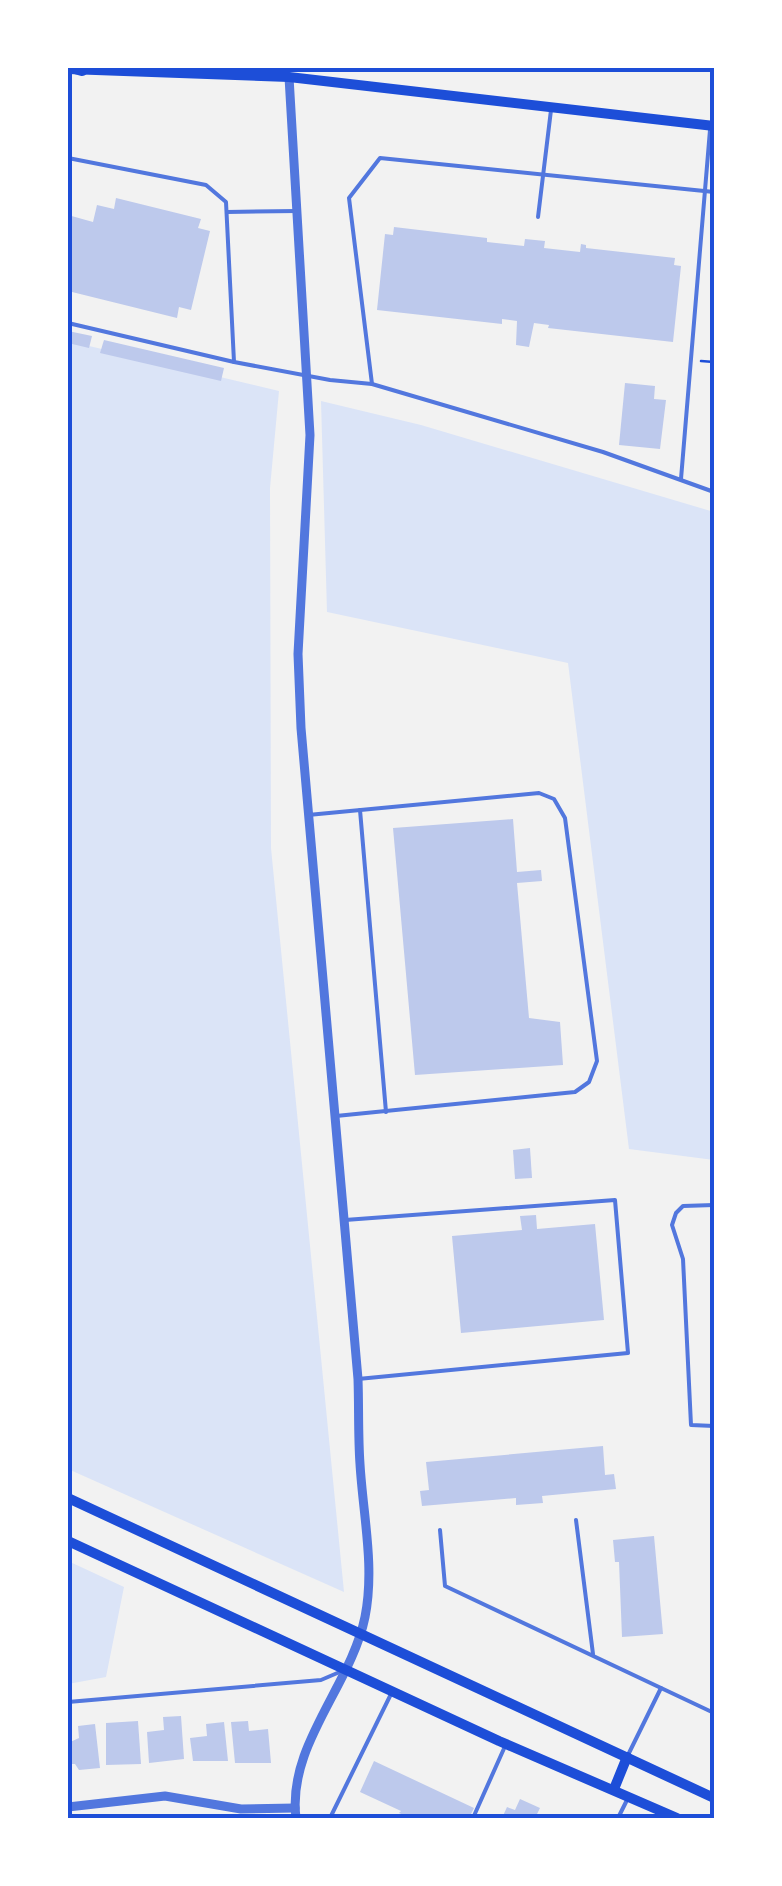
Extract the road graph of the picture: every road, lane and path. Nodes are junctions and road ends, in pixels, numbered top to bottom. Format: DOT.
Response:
graph roads {
  1 [pos="75,69"];
  2 [pos="289,77"];
  3 [pos="551,106"];
  4 [pos="713,126"];
  5 [pos="68,158"];
  6 [pos="543,174"];
  7 [pos="705,191"];
  8 [pos="714,192"];
  9 [pos="228,212"];
  10 [pos="297,212"];
  11 [pos="538,217"];
  12 [pos="68,323"];
  13 [pos="234,362"];
  14 [pos="306,374"];
  15 [pos="372,384"];
  16 [pos="681,480"];
  17 [pos="714,492"];
  18 [pos="360,810"];
  19 [pos="308,815"];
  20 [pos="386,1112"];
  21 [pos="335,1116"];
  22 [pos="714,1205"];
  23 [pos="344,1220"];
  24 [pos="358,1379"];
  25 [pos="714,1426"];
  26 [pos="68,1498"];
  27 [pos="576,1520"];
  28 [pos="440,1530"];
  29 [pos="68,1540"];
  30 [pos="362,1632"];
  31 [pos="593,1656"];
  32 [pos="346,1670"];
  33 [pos="661,1688"];
  34 [pos="392,1691"];
  35 [pos="68,1702"];
  36 [pos="714,1713"];
  37 [pos="506,1744"];
  38 [pos="627,1757"];
  39 [pos="614,1789"];
  40 [pos="629,1796"];
  41 [pos="714,1798"];
  42 [pos="68,1806"];
  43 [pos="296,1813"];
  44 [pos="330,1818"];
  45 [pos="473,1818"];
  46 [pos="618,1818"];
  47 [pos="678,1818"];
  1 -- 2 [label="main road"];
  2 -- 3 [label="main road"];
  2 -- 10 [label="street"];
  3 -- 4 [label="main road"];
  3 -- 6 [label="lane"];
  4 -- 7 [label="lane"];
  5 -- 9 [label="lane"];
  6 -- 7 [label="lane"];
  6 -- 11 [label="lane"];
  6 -- 15 [label="lane"];
  7 -- 8 [label="lane"];
  7 -- 16 [label="lane"];
  9 -- 10 [label="lane"];
  9 -- 13 [label="lane"];
  10 -- 14 [label="street"];
  12 -- 13 [label="lane"];
  13 -- 14 [label="lane"];
  14 -- 15 [label="lane"];
  14 -- 19 [label="street"];
  15 -- 16 [label="lane"];
  16 -- 17 [label="lane"];
  18 -- 19 [label="lane"];
  18 -- 20 [label="lane"];
  18 -- 20 [label="lane"];
  19 -- 21 [label="street"];
  20 -- 21 [label="lane"];
  21 -- 23 [label="street"];
  22 -- 25 [label="lane"];
  23 -- 24 [label="street"];
  23 -- 24 [label="lane"];
  24 -- 30 [label="street"];
  26 -- 30 [label="main road"];
  27 -- 31 [label="lane"];
  28 -- 31 [label="lane"];
  29 -- 32 [label="main road"];
  30 -- 32 [label="street"];
  30 -- 38 [label="main road"];
  31 -- 33 [label="lane"];
  32 -- 34 [label="main road"];
  32 -- 35 [label="lane"];
  32 -- 43 [label="street"];
  33 -- 36 [label="lane"];
  33 -- 38 [label="lane"];
  34 -- 37 [label="main road"];
  34 -- 44 [label="lane"];
  37 -- 39 [label="main road"];
  37 -- 45 [label="lane"];
  38 -- 39 [label="main road"];
  38 -- 41 [label="main road"];
  39 -- 40 [label="main road"];
  40 -- 46 [label="lane"];
  40 -- 47 [label="main road"];
  42 -- 43 [label="street"];
}
